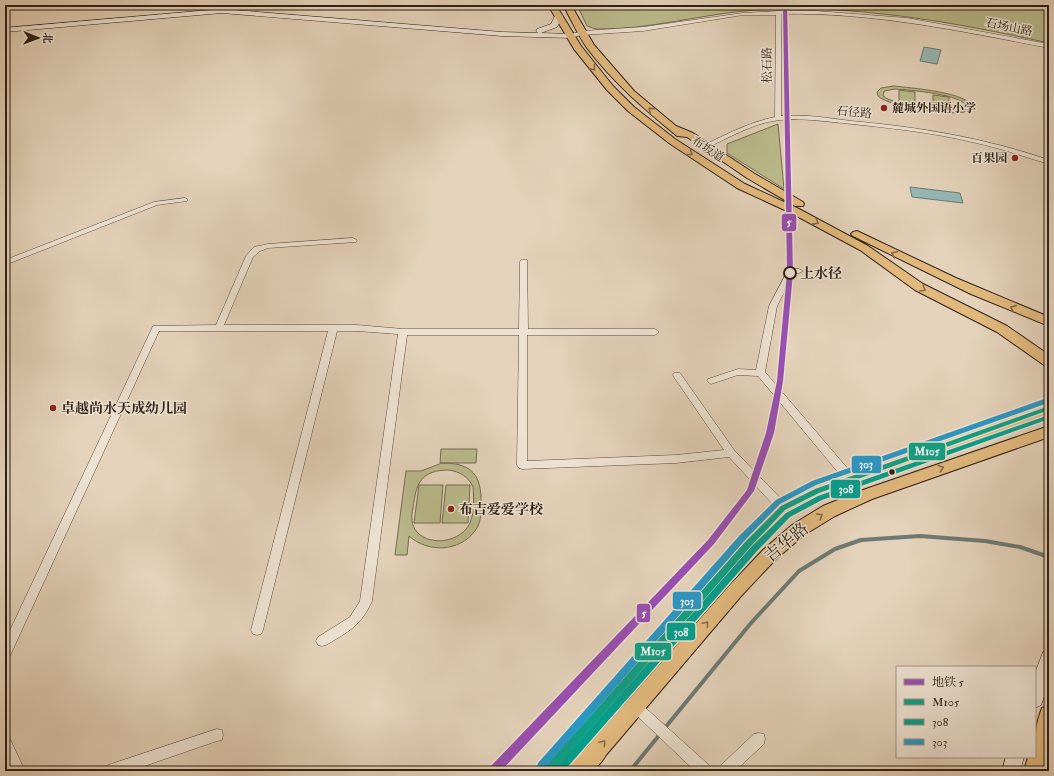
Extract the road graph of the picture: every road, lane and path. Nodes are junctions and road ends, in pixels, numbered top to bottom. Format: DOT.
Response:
graph roads {
  1 [pos="554,5"];
  2 [pos="567,5"];
  3 [pos="778,12"];
  4 [pos="559,16"];
  5 [pos="5,29"];
  6 [pos="537,33"];
  7 [pos="569,33"];
  8 [pos="583,33"];
  9 [pos="1049,46"];
  10 [pos="577,47"];
  11 [pos="778,118"];
  12 [pos="674,128"];
  13 [pos="706,146"];
  14 [pos="1049,162"];
  15 [pos="760,192"];
  16 [pos="185,200"];
  17 [pos="353,240"];
  18 [pos="524,262"];
  19 [pos="5,263"];
  20 [pos="799,271"];
  21 [pos="1049,322"];
  22 [pos="219,328"];
  23 [pos="333,328"];
  24 [pos="403,332"];
  25 [pos="523,332"];
  26 [pos="655,332"];
  27 [pos="1049,362"];
  28 [pos="760,373"];
  29 [pos="677,375"];
  30 [pos="711,381"];
  31 [pos="1046,410"];
  32 [pos="1049,431"];
  33 [pos="731,453"];
  34 [pos="850,479"];
  35 [pos="783,508"];
  36 [pos="257,630"];
  37 [pos="322,641"];
  38 [pos="5,654"];
  39 [pos="1049,658"];
  40 [pos="1036,696"];
  41 [pos="635,706"];
  42 [pos="1049,715"];
  43 [pos="217,735"];
  44 [pos="759,739"];
  45 [pos="5,744"];
  46 [pos="1015,758"];
  47 [pos="18,771"];
  48 [pos="111,771"];
  49 [pos="547,771"];
  50 [pos="576,771"];
  51 [pos="704,771"];
  52 [pos="725,771"];
  53 [pos="1011,771"];
  54 [pos="1034,771"];
  1 -- 4 [label="main road, 布坂道"];
  2 -- 8 [label="main road, 布坂道"];
  3 -- 8 [label="street, 石场山路"];
  3 -- 9 [label="street, 石场山路"];
  3 -- 11 [label="street, 松石路"];
  4 -- 6 [label="street"];
  4 -- 7 [label="main road, 布坂道"];
  5 -- 6 [label="street"];
  5 -- 6 [label="street"];
  6 -- 7 [label="street"];
  6 -- 10 [label="street"];
  7 -- 8 [label="street"];
  7 -- 10 [label="main road, 布坂道"];
  12 -- 8 [label="main road, 布坂道, one-way"];
  10 -- 15 [label="main road, 布坂道, one-way"];
  11 -- 13 [label="street, 石径路"];
  11 -- 14 [label="street, 石径路"];
  12 -- 13 [label="main road"];
  12 -- 15 [label="main road, 布坂道"];
  21 -- 13 [label="main road, one-way"];
  15 -- 27 [label="main road, 布坂道, one-way"];
  16 -- 19 [label="street"];
  17 -- 22 [label="street"];
  18 -- 25 [label="street"];
  20 -- 28 [label="street"];
  22 -- 23 [label="street"];
  22 -- 38 [label="street"];
  23 -- 24 [label="street"];
  23 -- 36 [label="street"];
  24 -- 25 [label="street"];
  24 -- 37 [label="street"];
  25 -- 26 [label="street"];
  25 -- 33 [label="street"];
  28 -- 30 [label="street"];
  28 -- 34 [label="street"];
  29 -- 33 [label="street"];
  31 -- 34 [label="main road, 吉华路"];
  41 -- 32 [label="main road, 吉华路, one-way"];
  33 -- 35 [label="street"];
  34 -- 35 [label="main road, 吉华路"];
  35 -- 49 [label="main road, 吉华路"];
  39 -- 40 [label="street"];
  50 -- 41 [label="main road, 吉华路, one-way"];
  41 -- 51 [label="street"];
  42 -- 54 [label="main road"];
  43 -- 48 [label="street"];
  44 -- 52 [label="street"];
  45 -- 47 [label="street"];
  46 -- 53 [label="street"];
}
